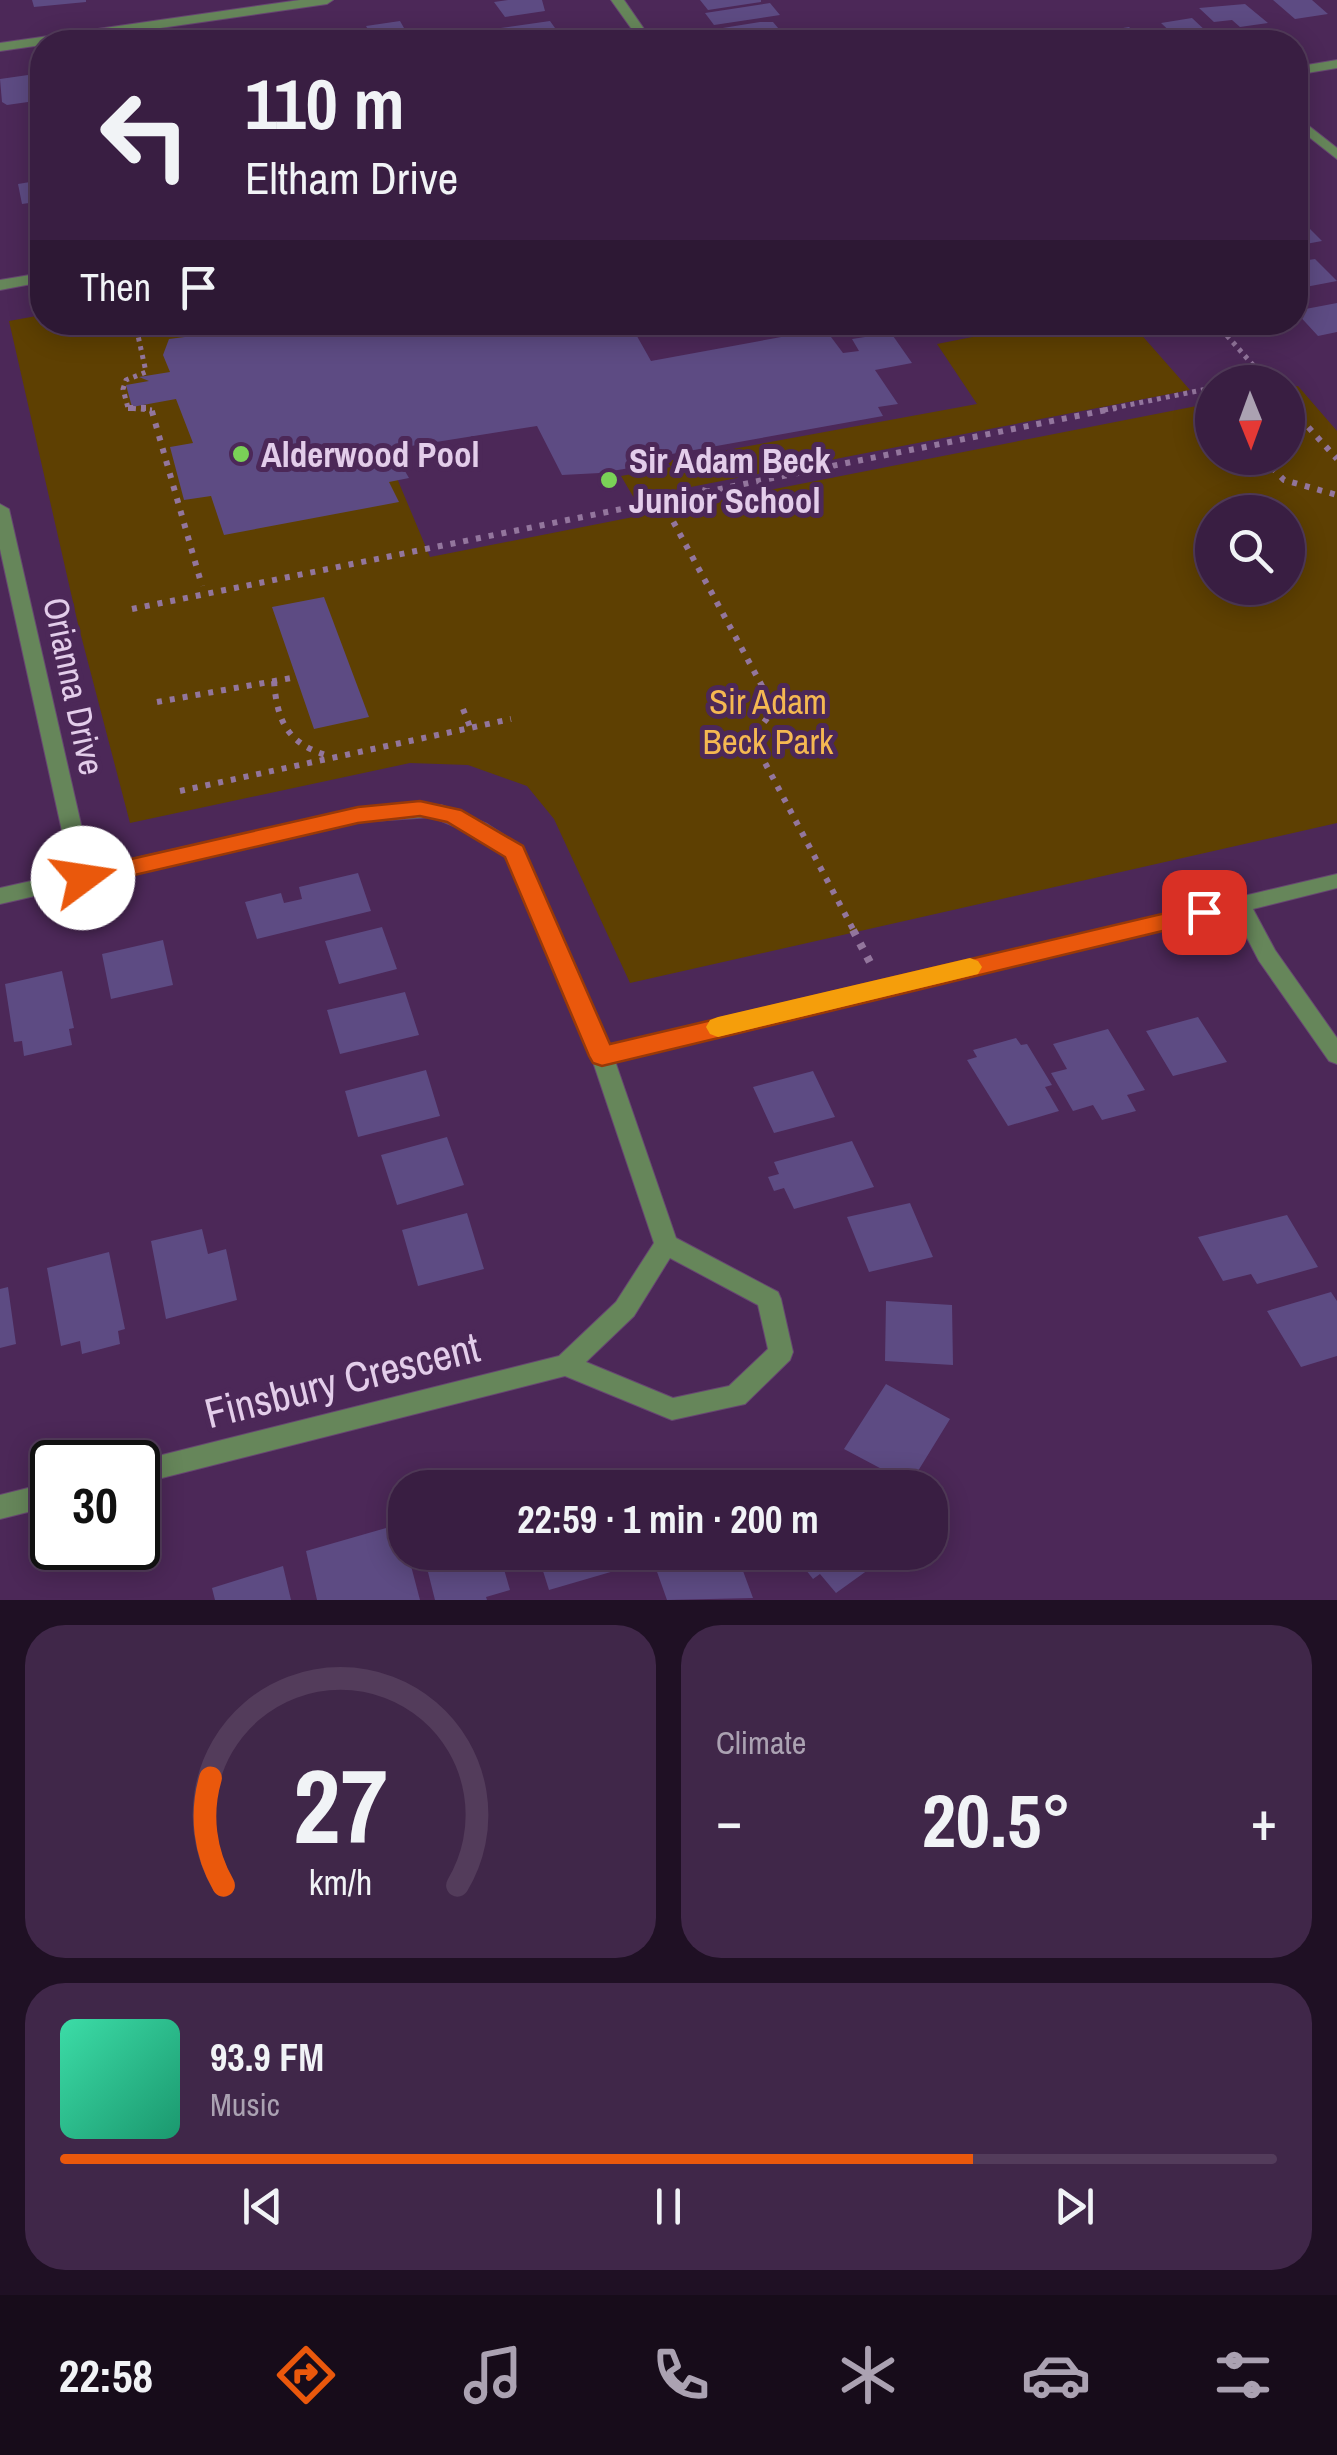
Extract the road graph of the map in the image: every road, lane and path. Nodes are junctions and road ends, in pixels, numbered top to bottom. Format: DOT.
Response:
graph roads {
  1 [pos="327,0"];
  2 [pos="617,0"];
  3 [pos="118,30"];
  4 [pos="638,30"];
  5 [pos="30,43"];
  6 [pos="0,47"];
  7 [pos="1337,64"];
  8 [pos="1308,70"];
  9 [pos="1308,130"];
  10 [pos="1337,155"];
  11 [pos="30,280"];
  12 [pos="0,285"];
  13 [pos="138,335"];
  14 [pos="1226,335"];
  15 [pos="1252,365"];
  16 [pos="1195,392"];
  17 [pos="1305,423"];
  18 [pos="1337,459"];
  19 [pos="1279,475"];
  20 [pos="701,490"];
  21 [pos="1337,494"];
  22 [pos="660,498"];
  23 [pos="0,509"];
  24 [pos="775,511"];
  25 [pos="202,586"];
  26 [pos="132,609"];
  27 [pos="297,677"];
  28 [pos="274,681"];
  29 [pos="157,702"];
  30 [pos="463,709"];
  31 [pos="511,718"];
  32 [pos="470,727"];
  33 [pos="336,757"];
  34 [pos="180,791"];
  35 [pos="83,878"];
  36 [pos="1337,881"];
  37 [pos="0,896"];
  38 [pos="1240,904"];
  39 [pos="883,988"];
  40 [pos="602,1056"];
  41 [pos="1337,1056"];
  42 [pos="666,1244"];
  43 [pos="566,1366"];
  44 [pos="160,1468"];
  45 [pos="30,1500"];
  46 [pos="0,1507"];
  1 -- 3 [label="street"];
  2 -- 4 [label="street"];
  5 -- 6 [label="street"];
  7 -- 8 [label="street"];
  9 -- 10 [label="street"];
  11 -- 12 [label="street"];
  13 -- 25 [label="path"];
  14 -- 15 [label="path"];
  16 -- 20 [label="path"];
  17 -- 18 [label="path"];
  19 -- 21 [label="path"];
  20 -- 22 [label="path"];
  20 -- 24 [label="path"];
  22 -- 26 [label="path"];
  22 -- 39 [label="path"];
  23 -- 35 [label="street, Orianna Drive"];
  27 -- 28 [label="path"];
  28 -- 29 [label="path"];
  28 -- 33 [label="path"];
  30 -- 32 [label="path"];
  31 -- 32 [label="path"];
  32 -- 33 [label="path"];
  33 -- 34 [label="path"];
  35 -- 37 [label="street"];
  35 -- 40 [label="street"];
  36 -- 38 [label="street"];
  38 -- 39 [label="street"];
  38 -- 41 [label="street"];
  39 -- 40 [label="street"];
  40 -- 42 [label="street"];
  42 -- 43 [label="street"];
  42 -- 43 [label="street"];
  43 -- 44 [label="street, Finsbury Crescent"];
  45 -- 46 [label="street"];
}
